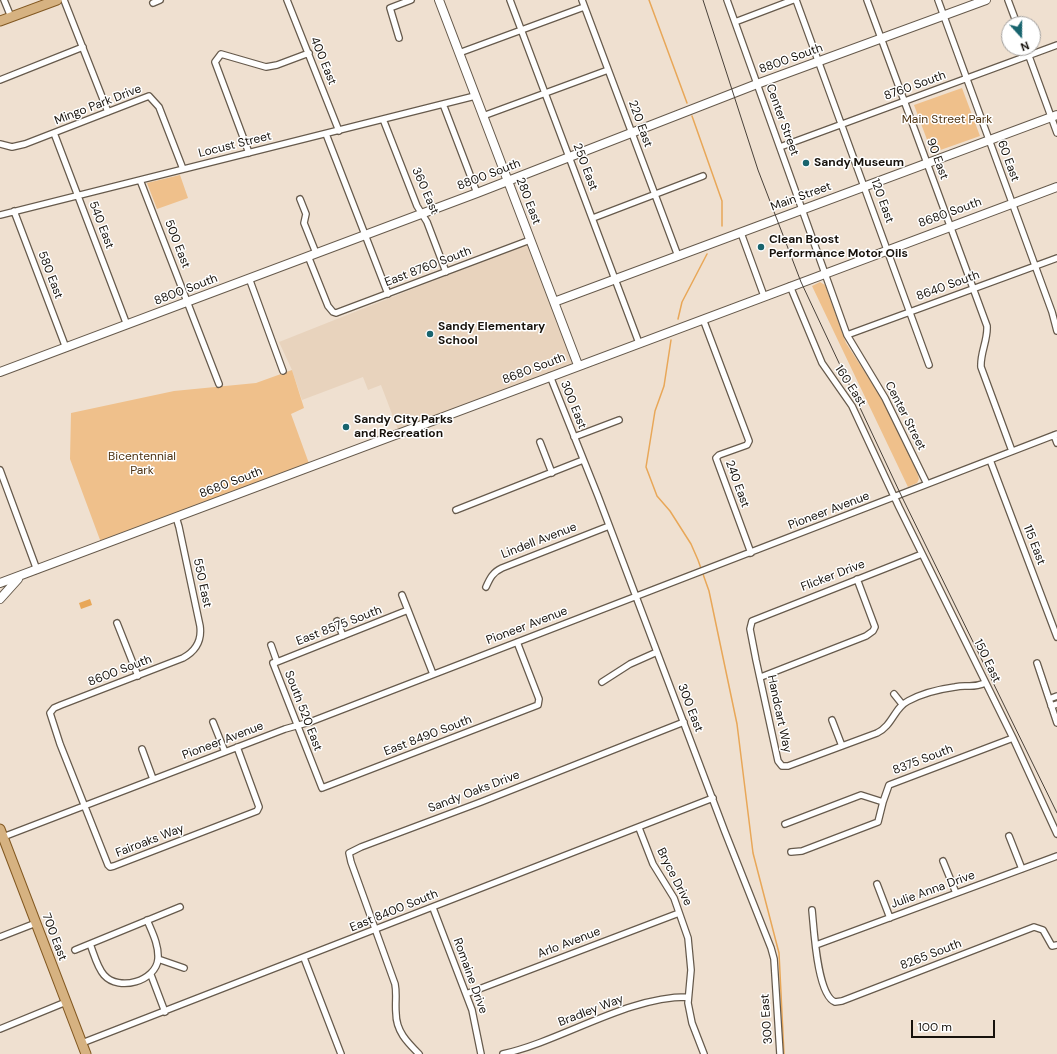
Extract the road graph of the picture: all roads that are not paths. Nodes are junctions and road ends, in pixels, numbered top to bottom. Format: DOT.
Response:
graph roads {
  1 [pos="4,0"];
  2 [pos="57,0"];
  3 [pos="64,0"];
  4 [pos="160,0"];
  5 [pos="287,0"];
  6 [pos="410,0"];
  7 [pos="439,0"];
  8 [pos="510,0"];
  9 [pos="582,0"];
  10 [pos="727,0"];
  11 [pos="795,0"];
  12 [pos="867,0"];
  13 [pos="938,0"];
  14 [pos="986,0"];
  15 [pos="1008,0"];
  16 [pos="153,3"];
  17 [pos="584,7"];
  18 [pos="943,16"];
  19 [pos="1014,16"];
  20 [pos="11,17"];
  21 [pos="0,21"];
  22 [pos="735,22"];
  23 [pos="522,30"];
  24 [pos="399,38"];
  25 [pos="881,38"];
  26 [pos="1057,45"];
  27 [pos="83,47"];
  28 [pos="1041,51"];
  29 [pos="309,53"];
  30 [pos="459,53"];
  31 [pos="1025,56"];
  32 [pos="1028,56"];
  33 [pos="819,61"];
  34 [pos="608,70"];
  35 [pos="966,78"];
  36 [pos="0,80"];
  37 [pos="757,84"];
  38 [pos="546,93"];
  39 [pos="475,96"];
  40 [pos="904,101"];
  41 [pos="443,104"];
  42 [pos="108,112"];
  43 [pos="483,116"];
  44 [pos="1054,116"];
  45 [pos="383,119"];
  46 [pos="842,124"];
  47 [pos="339,130"];
  48 [pos="632,132"];
  49 [pos="54,133"];
  50 [pos="1057,133"];
  51 [pos="326,134"];
  52 [pos="989,141"];
  53 [pos="0,144"];
  54 [pos="780,147"];
  55 [pos="250,153"];
  56 [pos="569,156"];
  57 [pos="927,164"];
  58 [pos="183,169"];
  59 [pos="703,176"];
  60 [pos="140,180"];
  61 [pos="508,181"];
  62 [pos="865,187"];
  63 [pos="1057,187"];
  64 [pos="477,193"];
  65 [pos="655,194"];
  66 [pos="78,195"];
  67 [pos="300,199"];
  68 [pos="1012,203"];
  69 [pos="802,210"];
  70 [pos="14,211"];
  71 [pos="421,214"];
  72 [pos="0,215"];
  73 [pos="593,218"];
  74 [pos="950,226"];
  75 [pos="741,233"];
  76 [pos="366,235"];
  77 [pos="530,240"];
  78 [pos="888,249"];
  79 [pos="312,255"];
  80 [pos="678,256"];
  81 [pos="1057,258"];
  82 [pos="1035,266"];
  83 [pos="446,272"];
  84 [pos="825,273"];
  85 [pos="249,278"];
  86 [pos="616,280"];
  87 [pos="790,286"];
  88 [pos="973,289"];
  89 [pos="388,294"];
  90 [pos="764,296"];
  91 [pos="187,302"];
  92 [pos="554,302"];
  93 [pos="911,312"];
  94 [pos="703,319"];
  95 [pos="127,325"];
  96 [pos="1057,331"];
  97 [pos="847,335"];
  98 [pos="640,343"];
  99 [pos="66,348"];
  100 [pos="578,365"];
  101 [pos="929,365"];
  102 [pos="283,371"];
  103 [pos="0,372"];
  104 [pos="550,376"];
  105 [pos="219,384"];
  106 [pos="619,420"];
  107 [pos="1055,434"];
  108 [pos="574,437"];
  109 [pos="540,442"];
  110 [pos="1057,443"];
  111 [pos="1012,451"];
  112 [pos="583,460"];
  113 [pos="990,460"];
  114 [pos="0,470"];
  115 [pos="552,472"];
  116 [pos="927,484"];
  117 [pos="895,497"];
  118 [pos="456,510"];
  119 [pos="176,517"];
  120 [pos="609,526"];
  121 [pos="751,553"];
  122 [pos="922,554"];
  123 [pos="37,570"];
  124 [pos="20,577"];
  125 [pos="857,579"];
  126 [pos="0,583"];
  127 [pos="486,587"];
  128 [pos="402,595"];
  129 [pos="636,596"];
  130 [pos="0,599"];
  131 [pos="408,610"];
  132 [pos="337,621"];
  133 [pos="752,621"];
  134 [pos="117,623"];
  135 [pos="343,636"];
  136 [pos="1057,637"];
  137 [pos="517,642"];
  138 [pos="271,645"];
  139 [pos="192,652"];
  140 [pos="657,652"];
  141 [pos="277,662"];
  142 [pos="1037,663"];
  143 [pos="433,674"];
  144 [pos="138,676"];
  145 [pos="761,677"];
  146 [pos="602,682"];
  147 [pos="985,682"];
  148 [pos="894,694"];
  149 [pos="1057,696"];
  150 [pos="1049,699"];
  151 [pos="902,704"];
  152 [pos="1054,705"];
  153 [pos="832,720"];
  154 [pos="213,722"];
  155 [pos="684,722"];
  156 [pos="1057,723"];
  157 [pos="297,725"];
  158 [pos="1013,738"];
  159 [pos="842,746"];
  160 [pos="237,747"];
  161 [pos="142,749"];
  162 [pos="225,752"];
  163 [pos="153,779"];
  164 [pos="322,788"];
  165 [pos="713,798"];
  166 [pos="883,802"];
  167 [pos="84,806"];
  168 [pos="785,824"];
  169 [pos="639,828"];
  170 [pos="2,833"];
  171 [pos="1057,834"];
  172 [pos="1010,836"];
  173 [pos="791,852"];
  174 [pos="1057,856"];
  175 [pos="943,861"];
  176 [pos="1022,869"];
  177 [pos="877,884"];
  178 [pos="956,893"];
  179 [pos="180,907"];
  180 [pos="432,908"];
  181 [pos="812,910"];
  182 [pos="679,912"];
  183 [pos="890,918"];
  184 [pos="147,920"];
  185 [pos="36,923"];
  186 [pos="375,930"];
  187 [pos="0,937"];
  188 [pos="90,944"];
  189 [pos="816,945"];
  190 [pos="1054,945"];
  191 [pos="74,950"];
  192 [pos="304,958"];
  193 [pos="158,959"];
  194 [pos="184,968"];
  195 [pos="151,975"];
  196 [pos="466,994"];
  197 [pos="688,996"];
  198 [pos="66,1002"];
  199 [pos="165,1012"];
  200 [pos="0,1029"];
  201 [pos="82,1043"];
  202 [pos="86,1054"];
  203 [pos="341,1054"];
  204 [pos="419,1054"];
  205 [pos="481,1054"];
  206 [pos="504,1054"];
  207 [pos="704,1054"];
  208 [pos="780,1054"];
  1 -- 20 [label="street"];
  2 -- 20 [label="main road"];
  3 -- 27 [label="street"];
  4 -- 16 [label="street"];
  5 -- 29 [label="street, 400 East"];
  6 -- 24 [label="street"];
  7 -- 30 [label="street, 280 East"];
  8 -- 23 [label="street, 250 East"];
  9 -- 17 [label="street, 220 East"];
  10 -- 22 [label="street, Center Street"];
  11 -- 22 [label="street"];
  11 -- 33 [label="street, 120 East"];
  12 -- 25 [label="street, 90 East"];
  13 -- 18 [label="street, 60 East"];
  14 -- 18 [label="street, 8800 South"];
  15 -- 19 [label="street"];
  17 -- 23 [label="street"];
  17 -- 34 [label="street, 220 East"];
  18 -- 25 [label="street, 8800 South"];
  18 -- 35 [label="street, 60 East"];
  20 -- 21 [label="main road"];
  22 -- 37 [label="street, Center Street"];
  23 -- 30 [label="street"];
  23 -- 38 [label="street, 250 East"];
  25 -- 33 [label="street, 8800 South"];
  25 -- 40 [label="street, 90 East"];
  26 -- 28 [label="street, 8760 South"];
  27 -- 36 [label="street"];
  27 -- 42 [label="street"];
  29 -- 47 [label="street, 400 East"];
  29 -- 55 [label="street"];
  30 -- 39 [label="street, 280 East"];
  31 -- 35 [label="street, 8760 South"];
  32 -- 44 [label="street"];
  33 -- 37 [label="street, 8800 South"];
  33 -- 46 [label="street, 120 East"];
  34 -- 38 [label="street"];
  34 -- 48 [label="street, 220 East"];
  35 -- 40 [label="street, 8760 South"];
  35 -- 52 [label="street, 60 East"];
  37 -- 48 [label="street, 8800 South"];
  37 -- 54 [label="street, Center Street"];
  38 -- 43 [label="street"];
  38 -- 56 [label="street, 250 East"];
  39 -- 41 [label="street, Locust Street"];
  39 -- 43 [label="street, 280 East"];
  40 -- 46 [label="street, 8760 South"];
  40 -- 57 [label="street, 90 East"];
  41 -- 45 [label="street, Locust Street"];
  41 -- 64 [label="street"];
  42 -- 49 [label="street, Mingo Park Drive"];
  42 -- 58 [label="street, Mingo Park Drive"];
  43 -- 61 [label="street, 280 East"];
  44 -- 50 [label="street"];
  44 -- 52 [label="street, Main Street"];
  45 -- 47 [label="street, Locust Street"];
  45 -- 71 [label="street, 360 East"];
  46 -- 54 [label="street, 8760 South"];
  46 -- 62 [label="street, 120 East"];
  47 -- 51 [label="street, Locust Street"];
  48 -- 56 [label="street, 8800 South"];
  48 -- 65 [label="street, 220 East"];
  49 -- 53 [label="street, Mingo Park Drive"];
  49 -- 66 [label="street, 540 East"];
  51 -- 55 [label="street, Locust Street"];
  51 -- 76 [label="street"];
  52 -- 57 [label="street, Main Street"];
  52 -- 68 [label="street, 60 East"];
  54 -- 69 [label="street, Center Street"];
  55 -- 58 [label="street, Locust Street"];
  56 -- 61 [label="street, 8800 South"];
  56 -- 73 [label="street, 250 East"];
  57 -- 62 [label="street, Main Street"];
  57 -- 74 [label="street, 90 East"];
  58 -- 60 [label="street, Locust Street"];
  59 -- 65 [label="street"];
  60 -- 66 [label="street, Locust Street"];
  60 -- 91 [label="street, 500 East"];
  61 -- 64 [label="street, 8800 South"];
  61 -- 77 [label="street, 280 East"];
  62 -- 69 [label="street, Main Street"];
  62 -- 78 [label="street, 120 East"];
  63 -- 68 [label="street, 8680 South"];
  64 -- 71 [label="street, 8800 South"];
  65 -- 73 [label="street"];
  65 -- 80 [label="street, 220 East"];
  66 -- 70 [label="street, Locust Street"];
  66 -- 95 [label="street, 540 East"];
  67 -- 79 [label="street"];
  68 -- 74 [label="street, 8680 South"];
  68 -- 82 [label="street, 60 East"];
  69 -- 75 [label="street, Main Street"];
  69 -- 84 [label="street, Center Street"];
  70 -- 72 [label="street, Locust Street"];
  70 -- 99 [label="street, 580 East"];
  71 -- 76 [label="street, 8800 South"];
  71 -- 83 [label="street, 360 East"];
  73 -- 86 [label="street, 250 East"];
  74 -- 78 [label="street, 8680 South"];
  74 -- 88 [label="street, 90 East"];
  75 -- 80 [label="street, Main Street"];
  75 -- 90 [label="street"];
  76 -- 79 [label="street, 8800 South"];
  76 -- 89 [label="street"];
  77 -- 83 [label="street, East 8760 South"];
  77 -- 92 [label="street, 280 East"];
  78 -- 84 [label="street, 8680 South"];
  78 -- 93 [label="street, 120 East"];
  79 -- 85 [label="street, 8800 South"];
  79 -- 89 [label="street, East 8760 South"];
  80 -- 86 [label="street, Main Street"];
  81 -- 82 [label="street, 8640 South"];
  82 -- 88 [label="street, 8640 South"];
  82 -- 96 [label="street, 60 East"];
  83 -- 89 [label="street, East 8760 South"];
  84 -- 87 [label="street, 8680 South"];
  84 -- 97 [label="street, Center Street"];
  85 -- 91 [label="street, 8800 South"];
  85 -- 102 [label="street"];
  86 -- 92 [label="street, Main Street"];
  86 -- 98 [label="street, 250 East"];
  87 -- 90 [label="street, 8680 South"];
  87 -- 117 [label="street, 160 East"];
  88 -- 93 [label="street, 8640 South"];
  88 -- 111 [label="street, 90 East"];
  90 -- 94 [label="street, 8680 South"];
  91 -- 95 [label="street, 8800 South"];
  91 -- 105 [label="street, 500 East"];
  92 -- 100 [label="street, 280 East"];
  93 -- 97 [label="street, 8640 South"];
  93 -- 101 [label="street, 120 East"];
  94 -- 98 [label="street, 8680 South"];
  94 -- 121 [label="street, 240 East"];
  95 -- 99 [label="street, 8800 South"];
  97 -- 116 [label="street, Center Street"];
  98 -- 100 [label="street, 8680 South"];
  99 -- 103 [label="street, 8800 South"];
  100 -- 104 [label="street, 8680 South"];
  104 -- 108 [label="street, 300 East"];
  104 -- 119 [label="street, 8680 South"];
  106 -- 108 [label="street"];
  107 -- 110 [label="street"];
  107 -- 111 [label="street, Pioneer Avenue"];
  108 -- 112 [label="street, 300 East"];
  109 -- 115 [label="street"];
  111 -- 113 [label="street, Pioneer Avenue"];
  112 -- 115 [label="street"];
  112 -- 120 [label="street, 300 East"];
  113 -- 116 [label="street, Pioneer Avenue"];
  113 -- 136 [label="street, 115 East"];
  114 -- 123 [label="street"];
  115 -- 118 [label="street"];
  116 -- 117 [label="street, Pioneer Avenue"];
  117 -- 121 [label="street, Pioneer Avenue"];
  117 -- 122 [label="street, 150 East"];
  119 -- 123 [label="street, 8680 South"];
  119 -- 139 [label="street, 550 East"];
  120 -- 127 [label="street, Lindell Avenue"];
  120 -- 129 [label="street, 300 East"];
  121 -- 129 [label="street, Pioneer Avenue"];
  122 -- 125 [label="street, Flicker Drive"];
  122 -- 147 [label="street, 150 East"];
  123 -- 124 [label="street, 8680 South"];
  124 -- 126 [label="street, 8680 South"];
  124 -- 130 [label="street"];
  125 -- 133 [label="street, Flicker Drive"];
  125 -- 145 [label="street"];
  128 -- 131 [label="street"];
  129 -- 137 [label="street, Pioneer Avenue"];
  129 -- 140 [label="street, 300 East"];
  131 -- 135 [label="street, East 8575 South"];
  131 -- 143 [label="street"];
  132 -- 135 [label="street"];
  133 -- 145 [label="street, Handcart Way"];
  134 -- 144 [label="street"];
  135 -- 141 [label="street, East 8575 South"];
  137 -- 143 [label="street, Pioneer Avenue"];
  137 -- 164 [label="street, East 8490 South"];
  138 -- 141 [label="street, South 520 East"];
  139 -- 144 [label="street, 8600 South"];
  140 -- 146 [label="street"];
  140 -- 155 [label="street, 300 East"];
  141 -- 157 [label="street, South 520 East"];
  142 -- 150 [label="street"];
  143 -- 157 [label="street, Pioneer Avenue"];
  144 -- 167 [label="street, 8600 South"];
  145 -- 159 [label="street, Handcart Way"];
  147 -- 151 [label="street"];
  147 -- 158 [label="street, 150 East"];
  148 -- 151 [label="street"];
  149 -- 150 [label="street"];
  150 -- 152 [label="street"];
  151 -- 159 [label="street, Handcart Way"];
  152 -- 156 [label="street"];
  153 -- 159 [label="street"];
  154 -- 162 [label="street"];
  155 -- 165 [label="street, 300 East"];
  155 -- 186 [label="street, Sandy Oaks Drive"];
  157 -- 160 [label="street, Pioneer Avenue"];
  157 -- 164 [label="street, South 520 East"];
  158 -- 166 [label="street, 8375 South"];
  158 -- 171 [label="street, 150 East"];
  160 -- 162 [label="street, Pioneer Avenue"];
  160 -- 167 [label="street, Fairoaks Way"];
  161 -- 163 [label="street"];
  162 -- 163 [label="street, Pioneer Avenue"];
  163 -- 167 [label="street, Pioneer Avenue"];
  165 -- 169 [label="street, East 8400 South"];
  165 -- 208 [label="street, 300 East"];
  166 -- 168 [label="street"];
  166 -- 173 [label="street, 8375 South"];
  167 -- 170 [label="street, Pioneer Avenue"];
  169 -- 180 [label="street, East 8400 South"];
  169 -- 182 [label="street, Bryce Drive"];
  170 -- 185 [label="main road, 700 East"];
  172 -- 176 [label="street"];
  174 -- 176 [label="street, Julie Anna Drive"];
  175 -- 178 [label="street"];
  176 -- 178 [label="street, Julie Anna Drive"];
  177 -- 183 [label="street"];
  178 -- 183 [label="street, Julie Anna Drive"];
  179 -- 184 [label="street"];
  180 -- 186 [label="street, East 8400 South"];
  180 -- 196 [label="street, Romaine Drive"];
  181 -- 189 [label="street"];
  182 -- 196 [label="street, Arlo Avenue"];
  182 -- 197 [label="street, Bryce Drive"];
  183 -- 189 [label="street, Julie Anna Drive"];
  184 -- 188 [label="street"];
  184 -- 193 [label="street"];
  185 -- 187 [label="street"];
  185 -- 198 [label="main road, 700 East"];
  186 -- 192 [label="street, East 8400 South"];
  186 -- 204 [label="street"];
  188 -- 191 [label="street"];
  188 -- 195 [label="street"];
  189 -- 190 [label="street, 8265 South"];
  192 -- 199 [label="street, East 8400 South"];
  192 -- 203 [label="street"];
  193 -- 194 [label="street"];
  193 -- 195 [label="street"];
  195 -- 199 [label="street"];
  196 -- 205 [label="street, Romaine Drive"];
  197 -- 206 [label="street, Bradley Way"];
  197 -- 207 [label="street, Bryce Drive"];
  198 -- 200 [label="street"];
  198 -- 201 [label="main road, 700 East"];
  199 -- 201 [label="street, East 8400 South"];
  201 -- 202 [label="main road, 700 East"];
}
